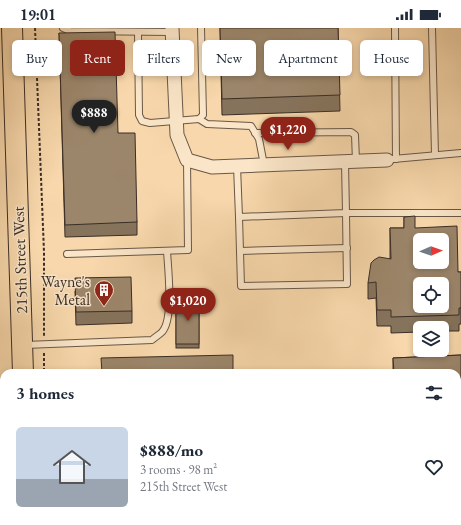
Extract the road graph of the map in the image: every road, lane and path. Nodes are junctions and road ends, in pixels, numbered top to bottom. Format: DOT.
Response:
graph roads {
  1 [pos="12,28"];
  2 [pos="35,28"];
  3 [pos="63,28"];
  4 [pos="201,28"];
  5 [pos="395,28"];
  6 [pos="432,28"];
  7 [pos="172,30"];
  8 [pos="138,32"];
  9 [pos="0,58"];
  10 [pos="199,119"];
  11 [pos="177,121"];
  12 [pos="255,133"];
  13 [pos="16,151"];
  14 [pos="461,153"];
  15 [pos="435,155"];
  16 [pos="392,159"];
  17 [pos="187,160"];
  18 [pos="350,161"];
  19 [pos="264,165"];
  20 [pos="237,166"];
  21 [pos="346,213"];
  22 [pos="461,213"];
  23 [pos="239,216"];
  24 [pos="347,248"];
  25 [pos="167,251"];
  26 [pos="240,251"];
  27 [pos="66,254"];
  28 [pos="44,344"];
  29 [pos="22,345"];
  30 [pos="23,369"];
  31 [pos="44,369"];
  1 -- 13 [label="main road, 215th Street West"];
  2 -- 28 [label="path"];
  3 -- 8 [label="lane"];
  4 -- 10 [label="lane"];
  5 -- 16 [label="lane"];
  6 -- 15 [label="lane"];
  7 -- 8 [label="lane"];
  7 -- 11 [label="street"];
  8 -- 11 [label="lane"];
  9 -- 13 [label="main road"];
  10 -- 11 [label="lane"];
  10 -- 12 [label="lane"];
  11 -- 17 [label="street"];
  12 -- 18 [label="lane"];
  12 -- 19 [label="lane"];
  13 -- 29 [label="main road, 215th Street West"];
  14 -- 15 [label="lane"];
  15 -- 16 [label="lane"];
  16 -- 18 [label="street"];
  17 -- 20 [label="street"];
  17 -- 25 [label="lane"];
  18 -- 19 [label="street"];
  18 -- 21 [label="lane"];
  19 -- 20 [label="street"];
  20 -- 23 [label="lane"];
  21 -- 22 [label="lane"];
  21 -- 23 [label="lane"];
  21 -- 24 [label="lane"];
  23 -- 26 [label="lane"];
  24 -- 26 [label="lane"];
  24 -- 26 [label="lane"];
  25 -- 27 [label="lane"];
  25 -- 28 [label="lane"];
  28 -- 29 [label="lane"];
  28 -- 31 [label="path"];
  29 -- 30 [label="main road, 215th Street West"];
}
